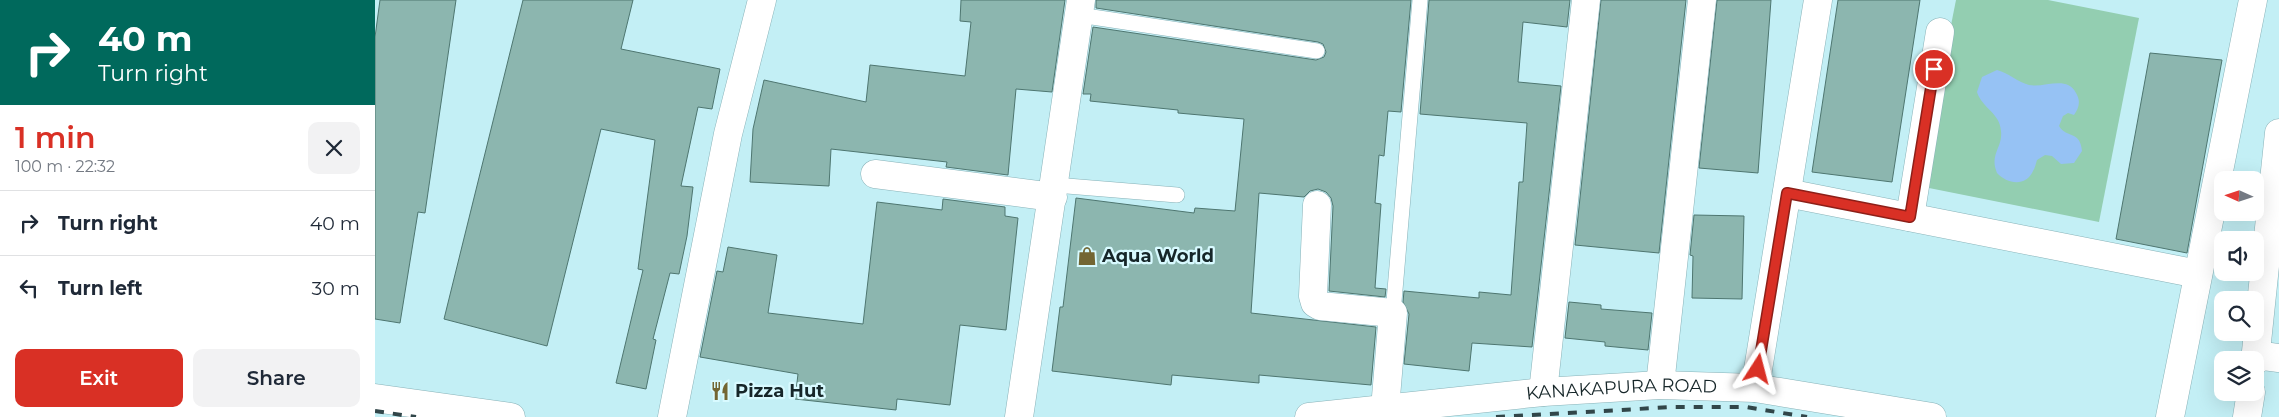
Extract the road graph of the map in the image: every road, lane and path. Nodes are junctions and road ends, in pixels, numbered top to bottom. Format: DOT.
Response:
graph roads {
  1 [pos="762,0"];
  2 [pos="1421,0"];
  3 [pos="1587,0"];
  4 [pos="1701,0"];
  5 [pos="1819,0"];
  6 [pos="2253,0"];
  7 [pos="1080,8"];
  8 [pos="1939,32"];
  9 [pos="1317,51"];
  10 [pos="2279,133"];
  11 [pos="875,174"];
  12 [pos="1054,191"];
  13 [pos="1787,193"];
  14 [pos="1177,195"];
  15 [pos="1317,205"];
  16 [pos="1910,217"];
  17 [pos="2199,274"];
  18 [pos="1393,312"];
  19 [pos="2263,351"];
  20 [pos="1660,385"];
  21 [pos="1755,388"];
  22 [pos="1543,392"];
  23 [pos="375,398"];
  24 [pos="2250,401"];
  25 [pos="1385,409"];
  26 [pos="511,417"];
  27 [pos="672,417"];
  28 [pos="1019,417"];
  29 [pos="1309,417"];
  30 [pos="1932,417"];
  31 [pos="2170,417"];
  32 [pos="2247,417"];
  1 -- 27 [label="main road"];
  2 -- 18 [label="lane"];
  3 -- 22 [label="main road"];
  4 -- 20 [label="main road"];
  5 -- 13 [label="main road"];
  6 -- 17 [label="main road"];
  7 -- 9 [label="lane"];
  7 -- 12 [label="main road"];
  8 -- 16 [label="main road"];
  10 -- 19 [label="main road"];
  11 -- 12 [label="main road"];
  12 -- 14 [label="lane"];
  12 -- 28 [label="main road"];
  13 -- 16 [label="main road"];
  13 -- 21 [label="main road"];
  15 -- 18 [label="main road"];
  16 -- 17 [label="main road"];
  17 -- 31 [label="main road"];
  18 -- 25 [label="main road"];
  20 -- 21 [label="main road, KANAKAPURA ROAD"];
  20 -- 22 [label="main road, KANAKAPURA ROAD"];
  21 -- 30 [label="main road, KANAKAPURA ROAD"];
  22 -- 25 [label="main road, KANAKAPURA ROAD"];
  23 -- 26 [label="main road"];
  24 -- 32 [label="main road"];
  25 -- 29 [label="main road, KANAKAPURA ROAD"];
}
